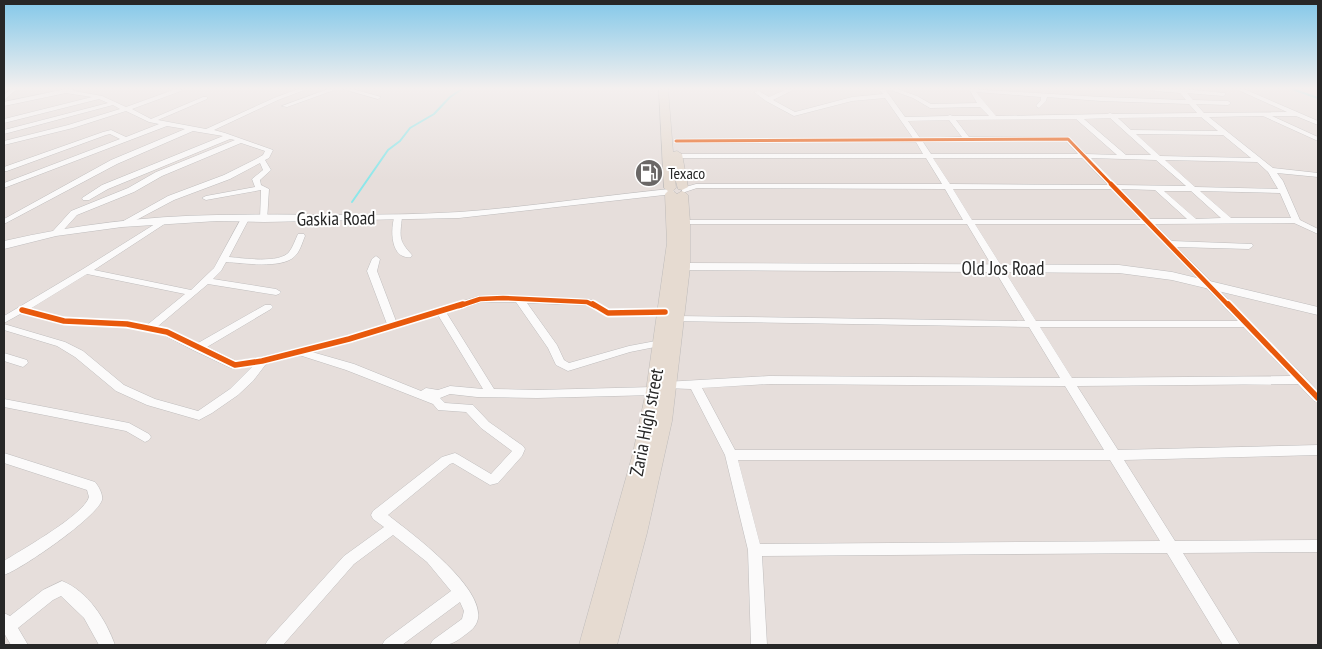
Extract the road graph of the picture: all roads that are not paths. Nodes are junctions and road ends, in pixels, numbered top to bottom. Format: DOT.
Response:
graph roads {
  1 [pos="53,119"];
  2 [pos="93,119"];
  3 [pos="148,119"];
  4 [pos="155,119"];
  5 [pos="232,119"];
  6 [pos="667,119"];
  7 [pos="674,119"];
  8 [pos="904,119"];
  9 [pos="952,119"];
  10 [pos="1081,119"];
  11 [pos="1115,119"];
  12 [pos="1207,119"];
  13 [pos="1273,119"];
  14 [pos="151,121"];
  15 [pos="167,124"];
  16 [pos="191,129"];
  17 [pos="207,131"];
  18 [pos="4,132"];
  19 [pos="1130,132"];
  20 [pos="1224,133"];
  21 [pos="228,137"];
  22 [pos="129,139"];
  23 [pos="1318,139"];
  24 [pos="967,140"];
  25 [pos="239,141"];
  26 [pos="919,141"];
  27 [pos="676,142"];
  28 [pos="4,143"];
  29 [pos="152,146"];
  30 [pos="677,156"];
  31 [pos="1085,156"];
  32 [pos="929,157"];
  33 [pos="1124,157"];
  34 [pos="1159,157"];
  35 [pos="261,159"];
  36 [pos="1258,160"];
  37 [pos="4,169"];
  38 [pos="1271,170"];
  39 [pos="1318,175"];
  40 [pos="4,186"];
  41 [pos="1114,187"];
  42 [pos="261,188"];
  43 [pos="948,188"];
  44 [pos="1157,188"];
  45 [pos="1193,188"];
  46 [pos="677,191"];
  47 [pos="1283,191"];
  48 [pos="86,198"];
  49 [pos="206,198"];
  50 [pos="398,217"];
  51 [pos="245,219"];
  52 [pos="264,219"];
  53 [pos="163,220"];
  54 [pos="1228,220"];
  55 [pos="1194,221"];
  56 [pos="4,222"];
  57 [pos="684,222"];
  58 [pos="970,222"];
  59 [pos="1148,222"];
  60 [pos="1296,222"];
  61 [pos="122,224"];
  62 [pos="1318,232"];
  63 [pos="56,233"];
  64 [pos="302,236"];
  65 [pos="1170,244"];
  66 [pos="4,245"];
  67 [pos="1249,246"];
  68 [pos="408,255"];
  69 [pos="376,258"];
  70 [pos="225,259"];
  71 [pos="683,267"];
  72 [pos="999,268"];
  73 [pos="86,271"];
  74 [pos="205,281"];
  75 [pos="1206,283"];
  76 [pos="193,292"];
  77 [pos="276,292"];
  78 [pos="519,299"];
  79 [pos="268,307"];
  80 [pos="22,310"];
  81 [pos="440,310"];
  82 [pos="1318,311"];
  83 [pos="671,315"];
  84 [pos="4,320"];
  85 [pos="1034,324"];
  86 [pos="1247,324"];
  87 [pos="393,326"];
  88 [pos="4,327"];
  89 [pos="148,329"];
  90 [pos="661,343"];
  91 [pos="197,348"];
  92 [pos="300,351"];
  93 [pos="4,357"];
  94 [pos="262,361"];
  95 [pos="23,363"];
  96 [pos="1301,380"];
  97 [pos="1070,382"];
  98 [pos="695,385"];
  99 [pos="403,387"];
  100 [pos="662,388"];
  101 [pos="491,393"];
  102 [pos="1318,398"];
  103 [pos="4,403"];
  104 [pos="145,437"];
  105 [pos="1318,450"];
  106 [pos="731,455"];
  107 [pos="1115,455"];
  108 [pos="4,458"];
  109 [pos="392,528"];
  110 [pos="1318,546"];
  111 [pos="1172,547"];
  112 [pos="756,550"];
  113 [pos="4,569"];
  114 [pos="462,592"];
  115 [pos="6,623"];
  116 [pos="20,645"];
  117 [pos="108,645"];
  118 [pos="273,645"];
  119 [pos="390,645"];
  120 [pos="438,645"];
  121 [pos="590,645"];
  122 [pos="606,645"];
  123 [pos="759,645"];
  124 [pos="1232,645"];
  1 -- 18 [label="street"];
  2 -- 28 [label="street"];
  3 -- 14 [label="street"];
  4 -- 14 [label="street"];
  5 -- 17 [label="street"];
  6 -- 46 [label="main road, Zaria High street"];
  7 -- 27 [label="main road, Zaria High street"];
  8 -- 26 [label="street"];
  9 -- 24 [label="street"];
  10 -- 33 [label="street"];
  11 -- 19 [label="street"];
  12 -- 20 [label="street"];
  13 -- 23 [label="street"];
  14 -- 15 [label="street"];
  15 -- 16 [label="street"];
  15 -- 22 [label="street"];
  16 -- 17 [label="street"];
  16 -- 29 [label="street"];
  17 -- 21 [label="street"];
  19 -- 20 [label="street"];
  19 -- 34 [label="street"];
  20 -- 36 [label="street"];
  21 -- 25 [label="street"];
  21 -- 48 [label="street"];
  22 -- 29 [label="street"];
  22 -- 37 [label="street"];
  22 -- 40 [label="street"];
  24 -- 26 [label="street"];
  24 -- 31 [label="street"];
  25 -- 35 [label="street"];
  25 -- 63 [label="street"];
  26 -- 27 [label="street"];
  26 -- 32 [label="street"];
  27 -- 30 [label="main road, Zaria High street"];
  29 -- 56 [label="street"];
  30 -- 32 [label="street"];
  30 -- 46 [label="main road, Zaria High street"];
  31 -- 32 [label="street"];
  31 -- 33 [label="street"];
  31 -- 41 [label="street"];
  32 -- 43 [label="street"];
  33 -- 34 [label="street"];
  34 -- 36 [label="street"];
  34 -- 45 [label="street"];
  35 -- 42 [label="street"];
  35 -- 61 [label="street"];
  36 -- 38 [label="street"];
  38 -- 39 [label="street"];
  38 -- 47 [label="street"];
  41 -- 43 [label="street"];
  41 -- 44 [label="street"];
  41 -- 59 [label="street"];
  42 -- 49 [label="street"];
  42 -- 52 [label="street"];
  43 -- 46 [label="street"];
  43 -- 58 [label="street"];
  44 -- 45 [label="street"];
  44 -- 55 [label="street"];
  45 -- 47 [label="street"];
  45 -- 54 [label="street"];
  46 -- 50 [label="main road, Gaskia Road"];
  46 -- 57 [label="main road, Zaria High street"];
  46 -- 83 [label="main road, Zaria High street"];
  47 -- 60 [label="street"];
  50 -- 52 [label="main road, Gaskia Road"];
  50 -- 68 [label="street"];
  51 -- 52 [label="main road, Gaskia Road"];
  51 -- 53 [label="main road, Gaskia Road"];
  51 -- 70 [label="street"];
  53 -- 61 [label="main road, Gaskia Road"];
  53 -- 73 [label="street"];
  54 -- 55 [label="street"];
  54 -- 60 [label="street"];
  55 -- 59 [label="street"];
  57 -- 58 [label="street"];
  57 -- 71 [label="main road, Zaria High street"];
  58 -- 59 [label="street"];
  58 -- 72 [label="street"];
  59 -- 65 [label="street"];
  60 -- 62 [label="street"];
  61 -- 63 [label="main road, Gaskia Road"];
  63 -- 66 [label="main road, Gaskia Road"];
  64 -- 70 [label="street"];
  65 -- 67 [label="street"];
  65 -- 75 [label="street"];
  69 -- 87 [label="street"];
  70 -- 74 [label="street"];
  71 -- 72 [label="main road, Old Jos Road"];
  71 -- 83 [label="main road, Zaria High street"];
  72 -- 75 [label="main road, Old Jos Road"];
  72 -- 85 [label="street"];
  73 -- 76 [label="street"];
  73 -- 80 [label="street"];
  74 -- 76 [label="street"];
  74 -- 77 [label="street"];
  75 -- 82 [label="main road, Old Jos Road"];
  75 -- 86 [label="street"];
  76 -- 89 [label="street"];
  78 -- 81 [label="street"];
  78 -- 83 [label="street"];
  78 -- 90 [label="street"];
  79 -- 91 [label="street"];
  80 -- 84 [label="street"];
  80 -- 89 [label="street"];
  81 -- 87 [label="street"];
  81 -- 101 [label="street"];
  83 -- 85 [label="street"];
  83 -- 90 [label="main road, Zaria High street"];
  83 -- 100 [label="main road, Zaria High street"];
  85 -- 86 [label="street"];
  85 -- 97 [label="street"];
  86 -- 96 [label="street"];
  87 -- 92 [label="street"];
  88 -- 94 [label="street"];
  89 -- 91 [label="street"];
  90 -- 100 [label="main road, Zaria High street"];
  91 -- 94 [label="street"];
  92 -- 94 [label="street"];
  92 -- 99 [label="street"];
  93 -- 95 [label="street"];
  96 -- 97 [label="street"];
  96 -- 102 [label="street"];
  97 -- 98 [label="street"];
  97 -- 107 [label="street"];
  98 -- 100 [label="street"];
  98 -- 106 [label="street"];
  99 -- 101 [label="street"];
  99 -- 109 [label="street"];
  100 -- 101 [label="street"];
  100 -- 121 [label="main road, Zaria High street"];
  100 -- 122 [label="main road, Zaria High street"];
  103 -- 104 [label="street"];
  105 -- 107 [label="street"];
  106 -- 107 [label="street"];
  106 -- 112 [label="street"];
  107 -- 111 [label="street"];
  108 -- 113 [label="street"];
  109 -- 114 [label="street"];
  109 -- 118 [label="street"];
  110 -- 111 [label="street"];
  111 -- 112 [label="street"];
  111 -- 124 [label="street"];
  112 -- 123 [label="street"];
  114 -- 119 [label="street"];
  114 -- 120 [label="street"];
  115 -- 116 [label="street"];
  115 -- 117 [label="street"];
}
